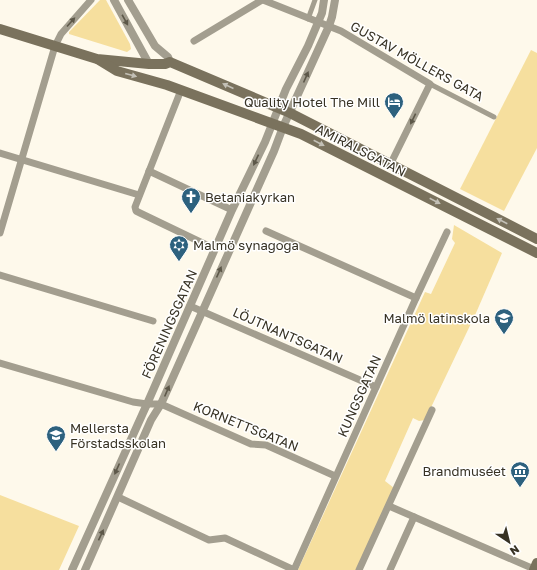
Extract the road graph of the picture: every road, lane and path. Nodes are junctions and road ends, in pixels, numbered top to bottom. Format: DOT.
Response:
graph roads {
  1 [pos="91,0"];
  2 [pos="114,0"];
  3 [pos="128,0"];
  4 [pos="263,0"];
  5 [pos="315,0"];
  6 [pos="324,0"];
  7 [pos="335,0"];
  8 [pos="308,18"];
  9 [pos="318,23"];
  10 [pos="329,26"];
  11 [pos="0,29"];
  12 [pos="194,41"];
  13 [pos="55,46"];
  14 [pos="97,59"];
  15 [pos="170,62"];
  16 [pos="149,64"];
  17 [pos="167,84"];
  18 [pos="430,84"];
  19 [pos="181,90"];
  20 [pos="278,108"];
  21 [pos="290,113"];
  22 [pos="494,117"];
  23 [pos="272,124"];
  24 [pos="283,127"];
  25 [pos="0,153"];
  26 [pos="21,160"];
  27 [pos="390,165"];
  28 [pos="148,171"];
  29 [pos="139,195"];
  30 [pos="232,210"];
  31 [pos="266,231"];
  32 [pos="447,232"];
  33 [pos="0,233"];
  34 [pos="537,239"];
  35 [pos="215,248"];
  36 [pos="537,253"];
  37 [pos="0,275"];
  38 [pos="416,298"];
  39 [pos="190,306"];
  40 [pos="202,311"];
  41 [pos="153,321"];
  42 [pos="0,363"];
  43 [pos="376,387"];
  44 [pos="147,404"];
  45 [pos="161,404"];
  46 [pos="432,410"];
  47 [pos="336,476"];
  48 [pos="118,497"];
  49 [pos="389,506"];
  50 [pos="414,517"];
  51 [pos="535,567"];
  52 [pos="72,570"];
  53 [pos="85,570"];
  54 [pos="294,570"];
  55 [pos="359,570"];
  56 [pos="390,570"];
  13 -- 1 [label="street, one-way"];
  2 -- 16 [label="street, one-way"];
  3 -- 15 [label="street"];
  4 -- 8 [label="street, GUSTAV MÖLLERS GATA"];
  4 -- 12 [label="street"];
  5 -- 8 [label="street"];
  6 -- 9 [label="street, FÖRENINGSGATAN"];
  7 -- 10 [label="street, FÖRENINGSGATAN"];
  8 -- 9 [label="street, GUSTAV MÖLLERS GATA"];
  9 -- 10 [label="street, GUSTAV MÖLLERS GATA"];
  9 -- 20 [label="street, FÖRENINGSGATAN"];
  10 -- 18 [label="street, GUSTAV MÖLLERS GATA"];
  21 -- 10 [label="street, FÖRENINGSGATAN, one-way"];
  11 -- 13 [label="main road, AMIRALSGATAN"];
  13 -- 14 [label="main road, AMIRALSGATAN"];
  13 -- 26 [label="street"];
  14 -- 16 [label="main road, AMIRALSGATAN"];
  14 -- 17 [label="main road, AMIRALSGATAN, one-way"];
  15 -- 16 [label="main road, AMIRALSGATAN"];
  20 -- 15 [label="main road, AMIRALSGATAN, one-way"];
  16 -- 17 [label="main road, AMIRALSGATAN"];
  17 -- 19 [label="main road, AMIRALSGATAN"];
  18 -- 22 [label="street, GUSTAV MÖLLERS GATA"];
  18 -- 27 [label="street, AMIRALSGATAN, one-way"];
  19 -- 23 [label="main road, AMIRALSGATAN"];
  19 -- 28 [label="street"];
  20 -- 21 [label="main road, AMIRALSGATAN"];
  20 -- 23 [label="street, FÖRENINGSGATAN"];
  21 -- 24 [label="street, FÖRENINGSGATAN"];
  21 -- 27 [label="main road, AMIRALSGATAN"];
  23 -- 24 [label="main road, AMIRALSGATAN"];
  23 -- 30 [label="street, FÖRENINGSGATAN, one-way"];
  24 -- 36 [label="main road, AMIRALSGATAN, one-way"];
  40 -- 24 [label="street, FÖRENINGSGATAN, one-way"];
  25 -- 26 [label="street"];
  26 -- 29 [label="street"];
  26 -- 33 [label="street"];
  34 -- 27 [label="main road, AMIRALSGATAN, one-way"];
  28 -- 29 [label="street"];
  28 -- 30 [label="street"];
  29 -- 35 [label="street"];
  30 -- 35 [label="street, FÖRENINGSGATAN"];
  31 -- 38 [label="street"];
  32 -- 38 [label="street, KUNGSGATAN"];
  35 -- 39 [label="street, FÖRENINGSGATAN"];
  37 -- 41 [label="street"];
  38 -- 43 [label="street, KUNGSGATAN"];
  39 -- 40 [label="street, LÖJTNANTSGATAN"];
  39 -- 44 [label="street, FÖRENINGSGATAN"];
  40 -- 43 [label="street, LÖJTNANTSGATAN"];
  45 -- 40 [label="street, FÖRENINGSGATAN, one-way"];
  42 -- 44 [label="street, KORNETTSGATAN"];
  43 -- 47 [label="street, KUNGSGATAN"];
  44 -- 45 [label="street, KORNETTSGATAN"];
  44 -- 52 [label="street, FÖRENINGSGATAN, one-way"];
  45 -- 47 [label="street, KORNETTSGATAN"];
  45 -- 48 [label="street, FÖRENINGSGATAN"];
  46 -- 49 [label="street"];
  47 -- 54 [label="street, KUNGSGATAN"];
  53 -- 48 [label="street, FÖRENINGSGATAN, one-way"];
  48 -- 54 [label="street"];
  49 -- 50 [label="street"];
  49 -- 55 [label="street"];
  50 -- 51 [label="street"];
  50 -- 56 [label="street"];
}
